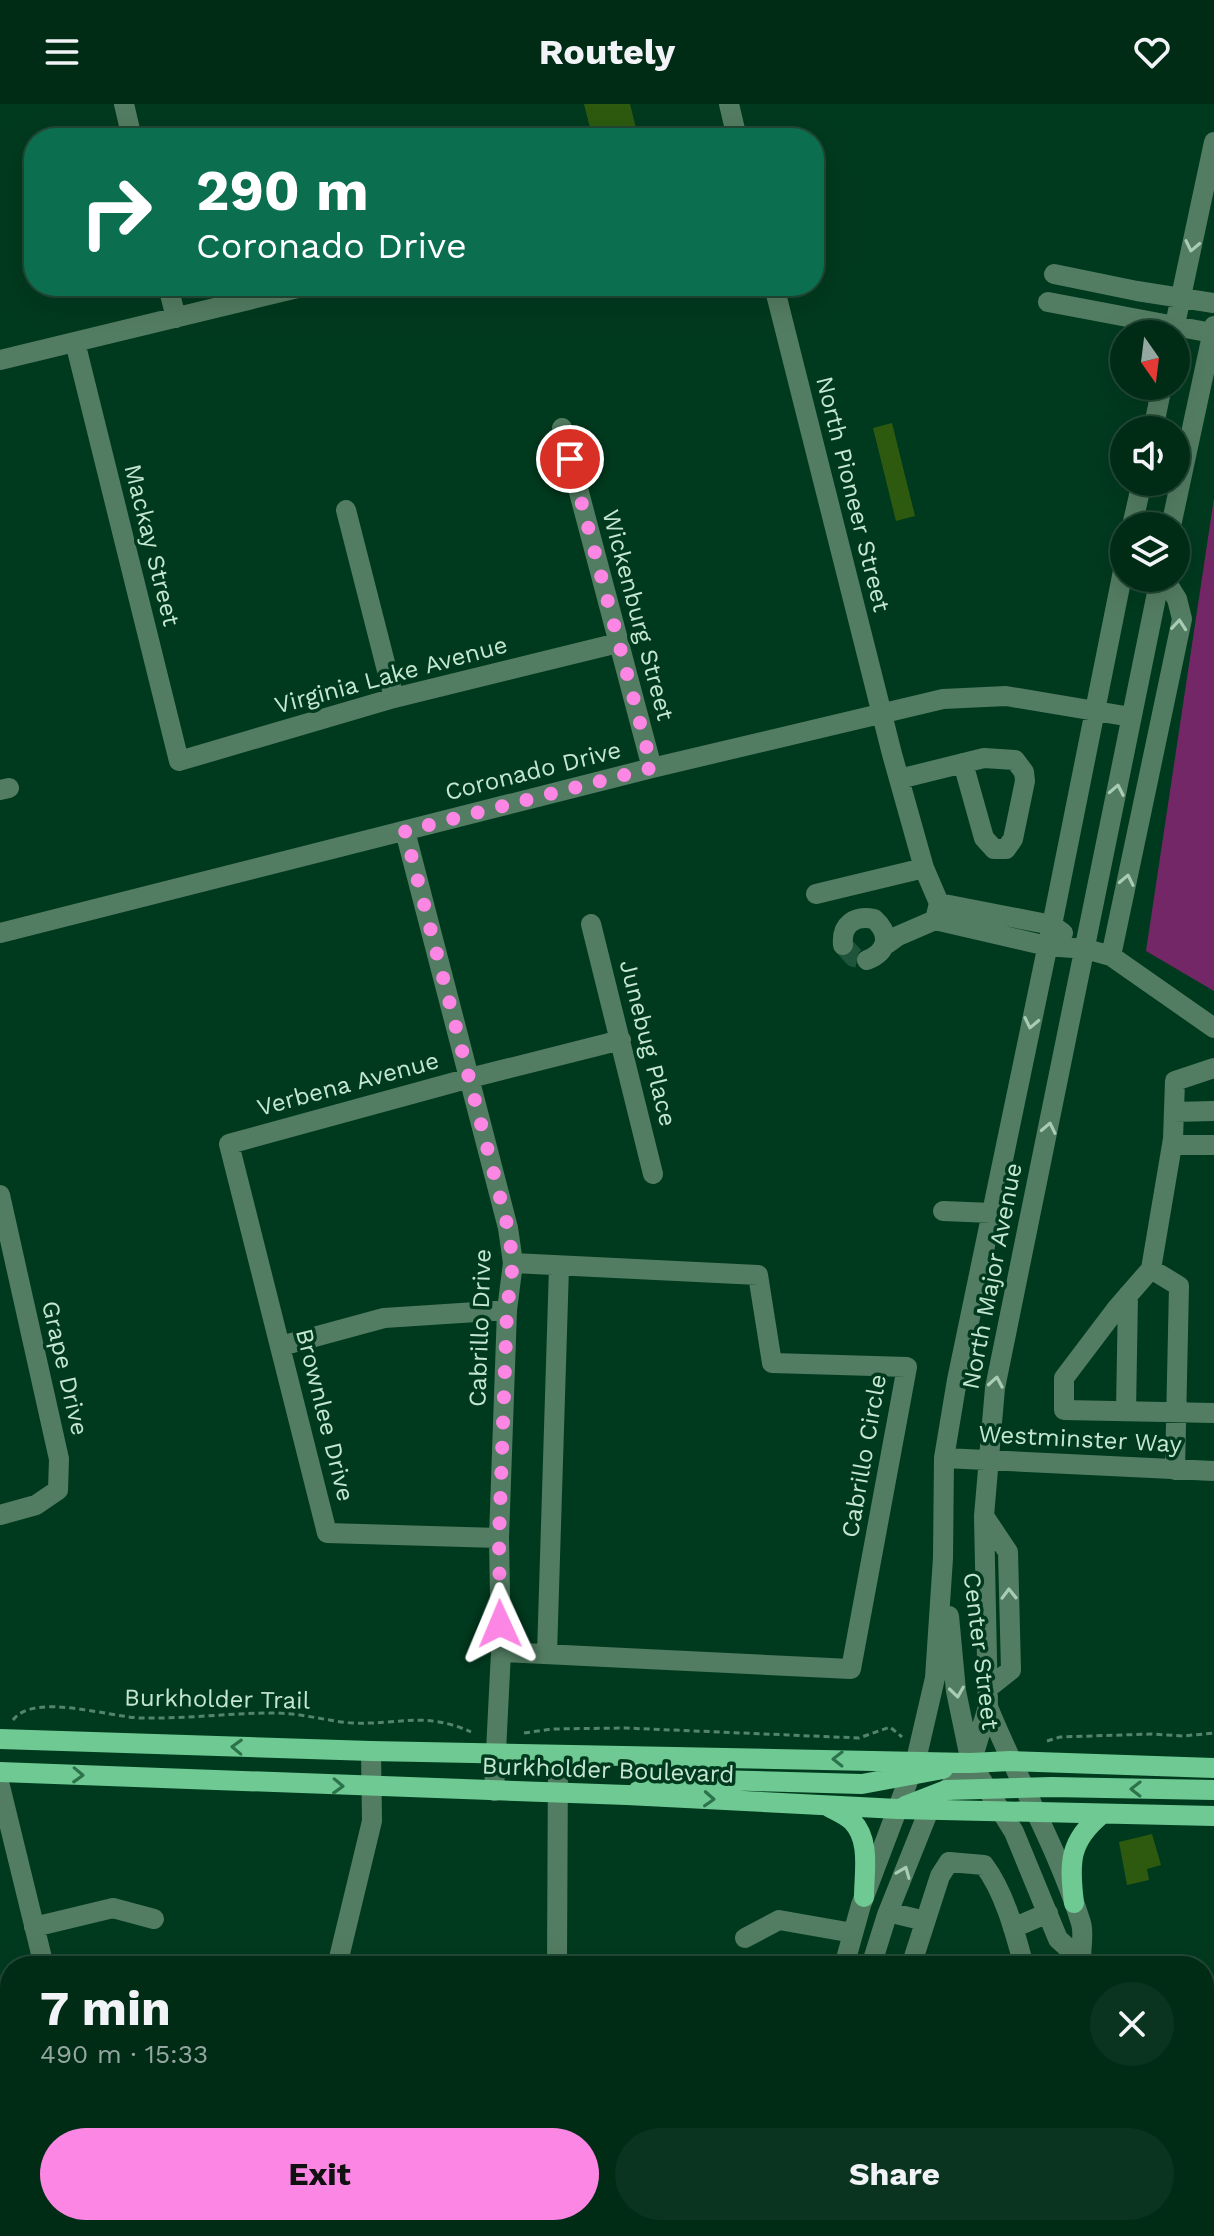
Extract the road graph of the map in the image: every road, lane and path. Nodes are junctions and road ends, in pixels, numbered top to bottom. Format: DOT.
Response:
graph roads {
  1 [pos="124,104"];
  2 [pos="729,104"];
  3 [pos="130,128"];
  4 [pos="735,128"];
  5 [pos="1214,142"];
  6 [pos="1054,274"];
  7 [pos="1099,284"];
  8 [pos="170,296"];
  9 [pos="265,296"];
  10 [pos="776,296"];
  11 [pos="1181,297"];
  12 [pos="1048,302"];
  13 [pos="1214,303"];
  14 [pos="1092,311"];
  15 [pos="176,318"];
  16 [pos="1131,320"];
  17 [pos="1176,320"];
  18 [pos="1190,330"];
  19 [pos="1213,330"];
  20 [pos="75,342"];
  21 [pos="0,360"];
  22 [pos="562,428"];
  23 [pos="346,510"];
  24 [pos="1174,512"];
  25 [pos="1119,592"];
  26 [pos="1159,592"];
  27 [pos="1172,592"];
  28 [pos="618,643"];
  29 [pos="394,698"];
  30 [pos="1094,710"];
  31 [pos="881,714"];
  32 [pos="1131,717"];
  33 [pos="179,761"];
  34 [pos="963,763"];
  35 [pos="652,768"];
  36 [pos="899,779"];
  37 [pos="405,831"];
  38 [pos="924,868"];
  39 [pos="844,887"];
  40 [pos="816,894"];
  41 [pos="937,911"];
  42 [pos="853,920"];
  43 [pos="984,922"];
  44 [pos="591,924"];
  45 [pos="1052,925"];
  46 [pos="0,933"];
  47 [pos="887,944"];
  48 [pos="843,945"];
  49 [pos="1047,946"];
  50 [pos="1086,949"];
  51 [pos="1111,956"];
  52 [pos="867,960"];
  53 [pos="1214,1028"];
  54 [pos="621,1040"];
  55 [pos="1214,1068"];
  56 [pos="470,1078"];
  57 [pos="1214,1111"];
  58 [pos="1174,1112"];
  59 [pos="229,1144"];
  60 [pos="1172,1145"];
  61 [pos="1214,1145"];
  62 [pos="653,1174"];
  63 [pos="0,1195"];
  64 [pos="943,1211"];
  65 [pos="992,1213"];
  66 [pos="513,1263"];
  67 [pos="559,1267"];
  68 [pos="1151,1269"];
  69 [pos="1128,1295"];
  70 [pos="507,1310"];
  71 [pos="281,1346"];
  72 [pos="1126,1411"];
  73 [pos="1175,1412"];
  74 [pos="1214,1413"];
  75 [pos="944,1458"];
  76 [pos="987,1461"];
  77 [pos="1175,1470"];
  78 [pos="1214,1471"];
  79 [pos="0,1515"];
  80 [pos="499,1538"];
  81 [pos="943,1558"];
  82 [pos="501,1652"];
  83 [pos="547,1654"];
  84 [pos="988,1698"];
  85 [pos="13,1720"];
  86 [pos="472,1733"];
  87 [pos="1214,1733"];
  88 [pos="520,1734"];
  89 [pos="904,1738"];
  90 [pos="0,1739"];
  91 [pos="1040,1743"];
  92 [pos="371,1751"];
  93 [pos="494,1753"];
  94 [pos="558,1755"];
  95 [pos="1010,1761"];
  96 [pos="971,1763"];
  97 [pos="914,1768"];
  98 [pos="1214,1768"];
  99 [pos="0,1772"];
  100 [pos="0,1786"];
  101 [pos="371,1788"];
  102 [pos="988,1789"];
  103 [pos="1024,1789"];
  104 [pos="946,1790"];
  105 [pos="1214,1790"];
  106 [pos="494,1791"];
  107 [pos="557,1793"];
  108 [pos="627,1795"];
  109 [pos="826,1805"];
  110 [pos="898,1809"];
  111 [pos="929,1810"];
  112 [pos="1002,1812"];
  113 [pos="1036,1812"];
  114 [pos="1102,1814"];
  115 [pos="1214,1816"];
  116 [pos="864,1897"];
  117 [pos="1074,1903"];
  118 [pos="888,1912"];
  119 [pos="1048,1913"];
  120 [pos="154,1919"];
  121 [pos="925,1921"];
  122 [pos="34,1927"];
  123 [pos="1013,1928"];
  124 [pos="853,1933"];
  125 [pos="745,1938"];
  126 [pos="41,1956"];
  127 [pos="339,1956"];
  128 [pos="557,1956"];
  129 [pos="847,1956"];
  130 [pos="874,1956"];
  131 [pos="914,1956"];
  132 [pos="1021,1956"];
  133 [pos="1075,1956"];
  134 [pos="1081,1956"];
  1 -- 3 [label="street"];
  2 -- 4 [label="street"];
  5 -- 11 [label="street, one-way"];
  6 -- 7 [label="street"];
  7 -- 11 [label="street"];
  7 -- 14 [label="street"];
  8 -- 15 [label="street"];
  9 -- 15 [label="street"];
  10 -- 31 [label="street, North Pioneer Street"];
  11 -- 13 [label="street"];
  11 -- 17 [label="street"];
  12 -- 14 [label="street"];
  14 -- 16 [label="street"];
  15 -- 20 [label="street"];
  18 -- 19 [label="street"];
  19 -- 24 [label="street"];
  20 -- 21 [label="street"];
  20 -- 33 [label="street, Mackay Street"];
  22 -- 28 [label="street, Wickenburg Street"];
  23 -- 29 [label="street"];
  25 -- 30 [label="street, North Major Avenue"];
  26 -- 32 [label="street, North Major Avenue"];
  51 -- 27 [label="street, one-way"];
  28 -- 29 [label="street, Virginia Lake Avenue"];
  28 -- 35 [label="street, Wickenburg Street"];
  29 -- 33 [label="street, Virginia Lake Avenue"];
  30 -- 31 [label="street, Coronado Drive"];
  30 -- 32 [label="street, Coronado Drive"];
  30 -- 45 [label="street, North Major Avenue"];
  31 -- 35 [label="street, Coronado Drive"];
  31 -- 36 [label="street, North Pioneer Street"];
  50 -- 32 [label="street, North Major Avenue, one-way"];
  34 -- 34 [label="street"];
  34 -- 36 [label="street"];
  35 -- 37 [label="street, Coronado Drive"];
  36 -- 38 [label="street, North Pioneer Street"];
  37 -- 46 [label="street, Coronado Drive"];
  37 -- 56 [label="street, Cabrillo Drive"];
  38 -- 39 [label="street"];
  38 -- 41 [label="street, North Pioneer Street"];
  39 -- 40 [label="street"];
  39 -- 42 [label="street"];
  41 -- 43 [label="street"];
  41 -- 47 [label="street"];
  42 -- 47 [label="street"];
  42 -- 48 [label="street"];
  43 -- 45 [label="street"];
  43 -- 49 [label="street"];
  44 -- 54 [label="street, Junebug Place"];
  45 -- 49 [label="street, North Major Avenue"];
  45 -- 50 [label="street"];
  47 -- 52 [label="street"];
  49 -- 50 [label="street"];
  49 -- 65 [label="street, North Major Avenue, one-way"];
  50 -- 51 [label="street"];
  76 -- 50 [label="street, North Major Avenue, one-way"];
  51 -- 53 [label="street"];
  54 -- 56 [label="street, Verbena Avenue"];
  54 -- 62 [label="street, Junebug Place"];
  55 -- 58 [label="street"];
  56 -- 59 [label="street, Verbena Avenue"];
  56 -- 66 [label="street, Cabrillo Drive"];
  57 -- 58 [label="street"];
  58 -- 60 [label="street"];
  59 -- 71 [label="street, Brownlee Drive"];
  60 -- 61 [label="street"];
  60 -- 68 [label="street"];
  63 -- 79 [label="street, Grape Drive"];
  64 -- 65 [label="street"];
  65 -- 75 [label="street, North Major Avenue"];
  66 -- 67 [label="street, Cabrillo Circle"];
  66 -- 70 [label="street, Cabrillo Drive"];
  67 -- 83 [label="street"];
  67 -- 83 [label="street, Cabrillo Circle"];
  68 -- 69 [label="street"];
  68 -- 73 [label="street"];
  69 -- 72 [label="street"];
  69 -- 72 [label="street"];
  70 -- 71 [label="street"];
  70 -- 80 [label="street, Cabrillo Drive"];
  71 -- 80 [label="street, Brownlee Drive"];
  72 -- 73 [label="street"];
  73 -- 74 [label="street"];
  73 -- 77 [label="street"];
  75 -- 76 [label="street, Westminster Way"];
  75 -- 81 [label="street, North Major Avenue"];
  76 -- 77 [label="street, Westminster Way"];
  84 -- 76 [label="street, North Major Avenue, one-way"];
  77 -- 78 [label="street, Westminster Way"];
  80 -- 82 [label="street, Cabrillo Drive"];
  81 -- 96 [label="street, Center Street, one-way"];
  81 -- 97 [label="street, North Major Avenue"];
  82 -- 83 [label="street, Cabrillo Circle"];
  82 -- 93 [label="street, Cabrillo Drive"];
  84 -- 95 [label="street, Center Street"];
  84 -- 96 [label="street, North Major Avenue"];
  85 -- 86 [label="path, Burkholder Trail"];
  87 -- 91 [label="path"];
  88 -- 89 [label="path"];
  92 -- 90 [label="main road, Burkholder Boulevard, one-way"];
  92 -- 93 [label="main road, Burkholder Boulevard"];
  92 -- 101 [label="street"];
  93 -- 94 [label="main road, Burkholder Boulevard"];
  93 -- 106 [label="street, Cabrillo Drive"];
  97 -- 94 [label="main road, Burkholder Boulevard, one-way"];
  94 -- 107 [label="street"];
  95 -- 96 [label="main road"];
  95 -- 98 [label="main road"];
  95 -- 103 [label="street, Center Street"];
  96 -- 97 [label="main road"];
  96 -- 102 [label="street, Center Street"];
  96 -- 104 [label="street, North Major Avenue"];
  97 -- 108 [label="main road"];
  97 -- 110 [label="street, North Major Avenue"];
  99 -- 101 [label="main road, Burkholder Boulevard, one-way"];
  100 -- 122 [label="street"];
  101 -- 106 [label="main road, Burkholder Boulevard"];
  101 -- 127 [label="street"];
  102 -- 103 [label="main road"];
  102 -- 104 [label="main road"];
  102 -- 112 [label="street, Center Street"];
  105 -- 103 [label="main road, one-way"];
  103 -- 113 [label="street, Center Street"];
  104 -- 110 [label="main road"];
  104 -- 111 [label="street, North Major Avenue"];
  106 -- 107 [label="main road, Burkholder Boulevard"];
  107 -- 108 [label="main road, Burkholder Boulevard"];
  107 -- 128 [label="street"];
  108 -- 109 [label="main road, Burkholder Boulevard, one-way"];
  109 -- 110 [label="main road, Burkholder Boulevard"];
  109 -- 116 [label="main road"];
  110 -- 111 [label="main road, Burkholder Boulevard"];
  110 -- 116 [label="street, North Major Avenue"];
  111 -- 112 [label="main road, Burkholder Boulevard"];
  118 -- 111 [label="street, North Major Avenue, one-way"];
  112 -- 113 [label="main road, Burkholder Boulevard"];
  112 -- 119 [label="street, Center Street"];
  113 -- 114 [label="main road, Burkholder Boulevard"];
  113 -- 117 [label="street, Center Street"];
  114 -- 115 [label="main road, Burkholder Boulevard"];
  114 -- 117 [label="main road"];
  116 -- 124 [label="street, North Major Avenue"];
  117 -- 134 [label="street, Center Street"];
  118 -- 121 [label="street"];
  118 -- 130 [label="street, North Major Avenue"];
  119 -- 123 [label="street"];
  119 -- 133 [label="street, Center Street"];
  120 -- 122 [label="street"];
  121 -- 123 [label="street"];
  121 -- 131 [label="street"];
  122 -- 126 [label="street"];
  123 -- 132 [label="street"];
  124 -- 125 [label="street"];
  124 -- 129 [label="street, North Major Avenue"];
}
